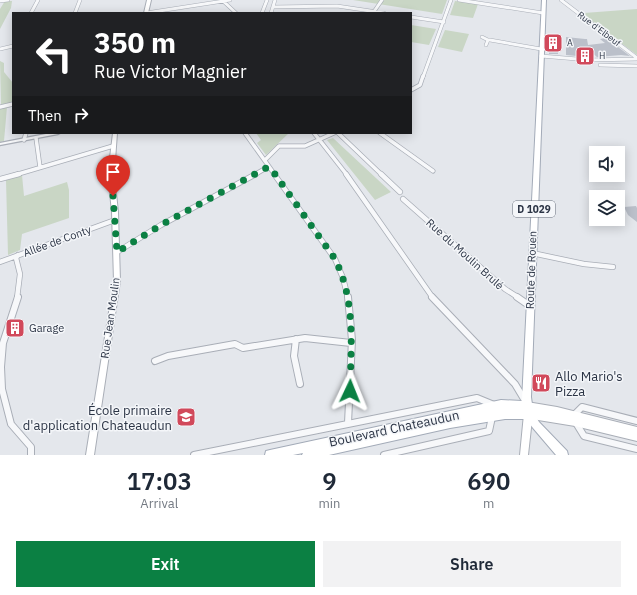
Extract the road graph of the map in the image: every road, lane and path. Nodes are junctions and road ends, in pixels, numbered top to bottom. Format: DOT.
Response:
graph roads {
  1 [pos="8,0"];
  2 [pos="38,0"];
  3 [pos="80,0"];
  4 [pos="149,0"];
  5 [pos="200,0"];
  6 [pos="230,0"];
  7 [pos="267,0"];
  8 [pos="275,0"];
  9 [pos="382,0"];
  10 [pos="451,0"];
  11 [pos="459,0"];
  12 [pos="540,0"];
  13 [pos="544,0"];
  14 [pos="561,0"];
  15 [pos="0,1"];
  16 [pos="223,1"];
  17 [pos="201,4"];
  18 [pos="273,7"];
  19 [pos="32,12"];
  20 [pos="75,12"];
  21 [pos="146,12"];
  22 [pos="153,12"];
  23 [pos="235,12"];
  24 [pos="262,12"];
  25 [pos="271,12"];
  26 [pos="374,12"];
  27 [pos="542,13"];
  28 [pos="412,17"];
  29 [pos="444,22"];
  30 [pos="482,37"];
  31 [pos="488,40"];
  32 [pos="486,45"];
  33 [pos="12,46"];
  34 [pos="0,49"];
  35 [pos="541,49"];
  36 [pos="541,56"];
  37 [pos="637,58"];
  38 [pos="600,65"];
  39 [pos="637,66"];
  40 [pos="412,89"];
  41 [pos="12,104"];
  42 [pos="0,107"];
  43 [pos="26,134"];
  44 [pos="54,134"];
  45 [pos="115,134"];
  46 [pos="246,134"];
  47 [pos="315,134"];
  48 [pos="332,134"];
  49 [pos="339,134"];
  50 [pos="381,134"];
  51 [pos="36,138"];
  52 [pos="24,140"];
  53 [pos="320,140"];
  54 [pos="0,144"];
  55 [pos="113,146"];
  56 [pos="265,160"];
  57 [pos="40,167"];
  58 [pos="268,167"];
  59 [pos="432,171"];
  60 [pos="0,179"];
  61 [pos="400,192"];
  62 [pos="403,199"];
  63 [pos="115,220"];
  64 [pos="117,252"];
  65 [pos="532,253"];
  66 [pos="18,255"];
  67 [pos="0,262"];
  68 [pos="613,267"];
  69 [pos="530,306"];
  70 [pos="296,339"];
  71 [pos="351,343"];
  72 [pos="155,361"];
  73 [pos="300,384"];
  74 [pos="528,410"];
  75 [pos="494,411"];
  76 [pos="574,418"];
  77 [pos="637,421"];
  78 [pos="348,423"];
  79 [pos="637,431"];
  80 [pos="637,437"];
  81 [pos="637,449"];
  82 [pos="31,455"];
  83 [pos="90,455"];
  84 [pos="194,455"];
  85 [pos="270,455"];
  86 [pos="307,455"];
  87 [pos="384,455"];
  88 [pos="524,455"];
  89 [pos="563,455"];
  1 -- 15 [label="street"];
  2 -- 19 [label="street"];
  3 -- 20 [label="street"];
  4 -- 21 [label="main road"];
  5 -- 17 [label="street"];
  6 -- 16 [label="street"];
  7 -- 24 [label="street"];
  8 -- 18 [label="street"];
  9 -- 26 [label="street"];
  10 -- 29 [label="street"];
  11 -- 27 [label="street"];
  12 -- 27 [label="main road, Route de Rouen / D 1029"];
  13 -- 27 [label="main road, Route de Rouen / D 1029"];
  14 -- 37 [label="street, Rue d'Elbeuf"];
  16 -- 17 [label="street"];
  16 -- 23 [label="street"];
  17 -- 22 [label="street"];
  18 -- 25 [label="street"];
  18 -- 26 [label="street"];
  27 -- 35 [label="main road, Route de Rouen / D 1029"];
  28 -- 29 [label="street"];
  29 -- 40 [label="street"];
  30 -- 31 [label="street"];
  31 -- 32 [label="street"];
  31 -- 35 [label="street"];
  33 -- 34 [label="street"];
  35 -- 36 [label="main road, Route de Rouen / D 1029"];
  36 -- 37 [label="street"];
  36 -- 65 [label="main road, Route de Rouen / D 1029"];
  38 -- 39 [label="street"];
  41 -- 42 [label="street"];
  43 -- 52 [label="street"];
  44 -- 51 [label="street"];
  45 -- 55 [label="main road, Rue Jean Moulin"];
  46 -- 56 [label="street"];
  47 -- 53 [label="street"];
  48 -- 53 [label="street"];
  49 -- 61 [label="street"];
  50 -- 59 [label="street"];
  51 -- 52 [label="street"];
  51 -- 57 [label="street"];
  52 -- 54 [label="street"];
  53 -- 56 [label="street"];
  53 -- 74 [label="street"];
  55 -- 57 [label="street"];
  55 -- 63 [label="main road, Rue Jean Moulin"];
  56 -- 58 [label="street"];
  57 -- 60 [label="street"];
  58 -- 64 [label="street"];
  58 -- 71 [label="street"];
  62 -- 69 [label="street, Rue du Moulin Brulé"];
  63 -- 64 [label="main road, Rue Jean Moulin"];
  63 -- 66 [label="street, Allée de Conty"];
  64 -- 83 [label="main road, Rue Jean Moulin"];
  65 -- 68 [label="street"];
  65 -- 69 [label="main road, Route de Rouen / D 1029"];
  66 -- 67 [label="street, Allée de Conty"];
  66 -- 82 [label="street"];
  69 -- 74 [label="main road, Route de Rouen / D 1029"];
  70 -- 71 [label="street"];
  70 -- 72 [label="street"];
  70 -- 73 [label="street"];
  71 -- 78 [label="street"];
  74 -- 75 [label="main road, Boulevard Chateaudun"];
  74 -- 76 [label="main road"];
  74 -- 88 [label="main road, Route de Rouen"];
  74 -- 89 [label="main road"];
  75 -- 78 [label="street, Boulevard Chateaudun"];
  75 -- 85 [label="main road, Boulevard Chateaudun"];
  75 -- 86 [label="main road, Boulevard Chateaudun"];
  75 -- 87 [label="street, Boulevard Chateaudun"];
  76 -- 77 [label="street"];
  76 -- 79 [label="main road"];
  76 -- 80 [label="main road"];
  76 -- 81 [label="street"];
  78 -- 84 [label="street, Boulevard Chateaudun"];
}
